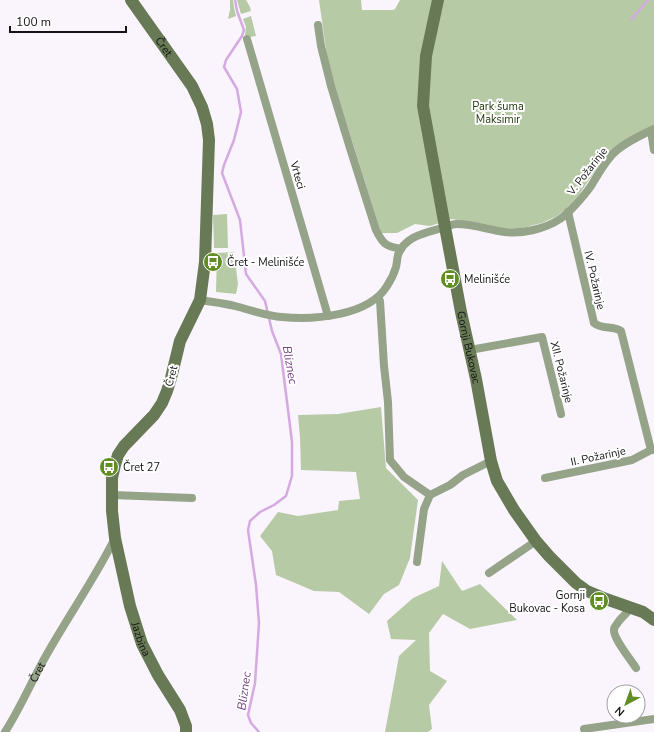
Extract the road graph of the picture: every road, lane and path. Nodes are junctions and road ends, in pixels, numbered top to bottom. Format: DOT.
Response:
graph roads {
  1 [pos="131,0"];
  2 [pos="438,0"];
  3 [pos="318,25"];
  4 [pos="247,39"];
  5 [pos="652,130"];
  6 [pos="654,150"];
  7 [pos="568,212"];
  8 [pos="445,227"];
  9 [pos="401,249"];
  10 [pos="378,297"];
  11 [pos="200,300"];
  12 [pos="328,316"];
  13 [pos="470,350"];
  14 [pos="561,414"];
  15 [pos="653,450"];
  16 [pos="491,461"];
  17 [pos="545,478"];
  18 [pos="112,495"];
  19 [pos="430,495"];
  20 [pos="192,498"];
  21 [pos="115,538"];
  22 [pos="536,541"];
  23 [pos="417,562"];
  24 [pos="489,573"];
  25 [pos="631,608"];
  26 [pos="652,617"];
  27 [pos="636,668"];
  28 [pos="654,719"];
  29 [pos="584,729"];
  30 [pos="5,732"];
  31 [pos="186,732"];
  1 -- 11 [label="street, Čret"];
  2 -- 8 [label="street, Gornji Bukovac"];
  3 -- 9 [label="street"];
  4 -- 12 [label="street, Vrteci"];
  5 -- 6 [label="street"];
  5 -- 7 [label="street, V. Požarinje"];
  7 -- 8 [label="street, V. Požarinje"];
  7 -- 15 [label="street, IV. Požarinje"];
  8 -- 9 [label="street"];
  8 -- 13 [label="street, Gornji Bukovac"];
  9 -- 10 [label="street"];
  10 -- 12 [label="street"];
  10 -- 19 [label="street"];
  11 -- 12 [label="street"];
  11 -- 18 [label="street, Čret"];
  13 -- 14 [label="street, XII. Požarinje"];
  13 -- 16 [label="street, Gornji Bukovac"];
  15 -- 17 [label="street, II. Požarinje"];
  16 -- 19 [label="street"];
  16 -- 22 [label="street, Gornji Bukovac"];
  18 -- 20 [label="street"];
  18 -- 21 [label="street, Čret"];
  19 -- 23 [label="street"];
  21 -- 30 [label="street, Čret"];
  21 -- 31 [label="street, Jazbina"];
  22 -- 24 [label="street"];
  22 -- 25 [label="street, Gornji Bukovac"];
  25 -- 26 [label="street, Gornji Bukovac"];
  25 -- 27 [label="street"];
  28 -- 29 [label="street"];
}
